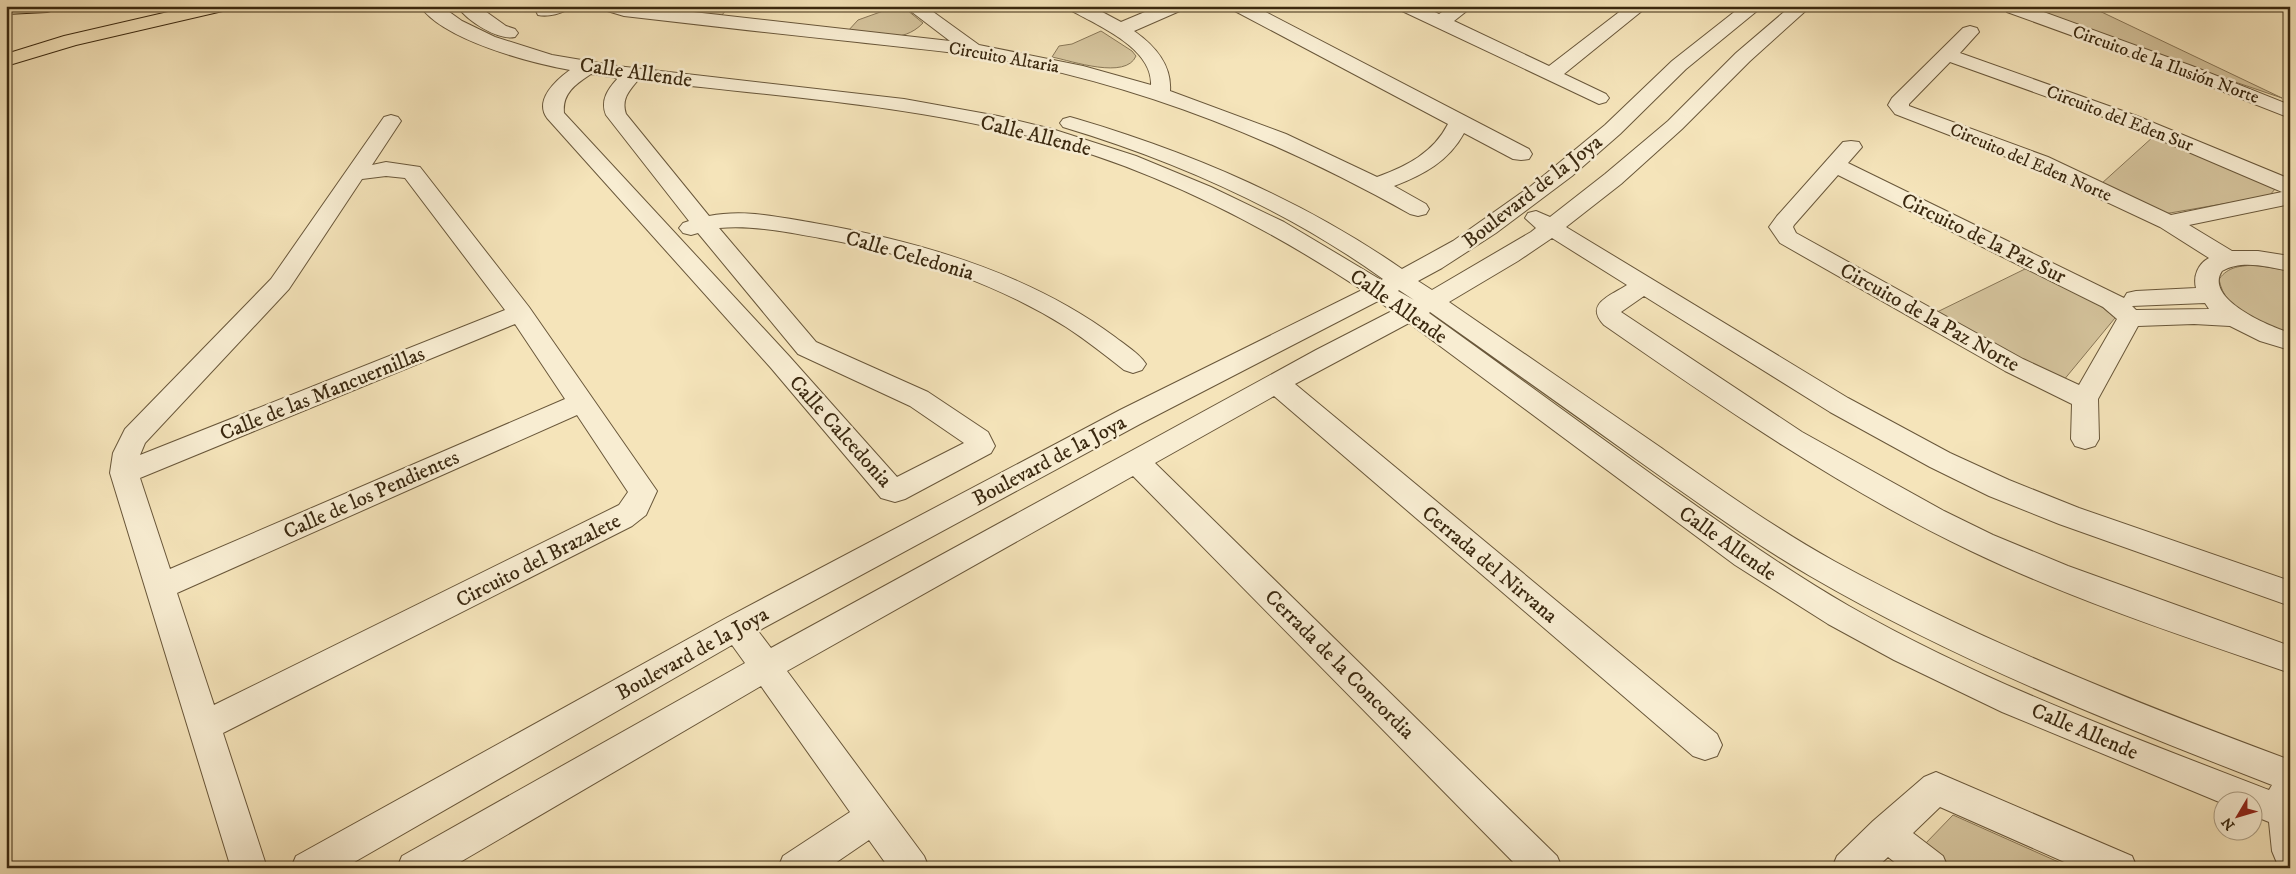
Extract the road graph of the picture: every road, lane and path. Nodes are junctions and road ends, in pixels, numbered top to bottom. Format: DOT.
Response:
graph roads {
  1 [pos="47,6"];
  2 [pos="220,6"];
  3 [pos="429,6"];
  4 [pos="466,6"];
  5 [pos="611,6"];
  6 [pos="913,6"];
  7 [pos="1077,6"];
  8 [pos="1175,6"];
  9 [pos="1240,6"];
  10 [pos="1407,6"];
  11 [pos="1464,6"];
  12 [pos="1639,6"];
  13 [pos="1754,6"];
  14 [pos="1802,6"];
  15 [pos="2016,7"];
  16 [pos="6,8"];
  17 [pos="1440,22"];
  18 [pos="1119,30"];
  19 [pos="1970,32"];
  20 [pos="974,49"];
  21 [pos="1948,55"];
  22 [pos="6,60"];
  23 [pos="589,66"];
  24 [pos="634,73"];
  25 [pos="1550,75"];
  26 [pos="1160,94"];
  27 [pos="1599,98"];
  28 [pos="2290,112"];
  29 [pos="391,121"];
  30 [pos="1459,122"];
  31 [pos="1851,146"];
  32 [pos="1521,154"];
  33 [pos="1834,165"];
  34 [pos="355,174"];
  35 [pos="1377,185"];
  36 [pos="2290,187"];
  37 [pos="2290,198"];
  38 [pos="1418,209"];
  39 [pos="1512,212"];
  40 [pos="2194,217"];
  41 [pos="2168,222"];
  42 [pos="703,224"];
  43 [pos="1545,232"];
  44 [pos="666,238"];
  45 [pos="2254,258"];
  46 [pos="2228,259"];
  47 [pos="2290,264"];
  48 [pos="1391,285"];
  49 [pos="1637,289"];
  50 [pos="2212,295"];
  51 [pos="1421,306"];
  52 [pos="2121,309"];
  53 [pos="520,313"];
  54 [pos="2237,318"];
  55 [pos="2290,342"];
  56 [pos="807,348"];
  57 [pos="780,362"];
  58 [pos="1132,364"];
  59 [pos="1276,383"];
  60 [pos="2085,399"];
  61 [pos="582,402"];
  62 [pos="2085,439"];
  63 [pos="1136,461"];
  64 [pos="124,474"];
  65 [pos="160,586"];
  66 [pos="2290,594"];
  67 [pos="737,627"];
  68 [pos="2290,660"];
  69 [pos="766,667"];
  70 [pos="205,726"];
  71 [pos="1705,745"];
  72 [pos="2286,774"];
  73 [pos="2288,813"];
  74 [pos="873,817"];
  75 [pos="1886,833"];
  76 [pos="2290,851"];
  77 [pos="249,868"];
  78 [pos="309,868"];
  79 [pos="415,868"];
  80 [pos="796,868"];
  81 [pos="911,868"];
  82 [pos="1544,868"];
  83 [pos="1850,868"];
  84 [pos="1930,868"];
  85 [pos="2119,868"];
  1 -- 16 [label="main road"];
  2 -- 22 [label="main road"];
  3 -- 23 [label="street, Calle Allende"];
  4 -- 48 [label="street, Calle Allende"];
  5 -- 20 [label="street, Circuito Altaria"];
  6 -- 20 [label="street"];
  7 -- 18 [label="street"];
  8 -- 18 [label="street"];
  9 -- 30 [label="street"];
  10 -- 17 [label="street"];
  11 -- 17 [label="street"];
  12 -- 25 [label="street"];
  13 -- 39 [label="street, Boulevard de la Joya"];
  14 -- 43 [label="street, Boulevard de la Joya"];
  15 -- 28 [label="street, Circuito de la Ilusión Norte"];
  17 -- 25 [label="street"];
  18 -- 26 [label="street"];
  19 -- 21 [label="street"];
  20 -- 26 [label="street, Circuito Altaria"];
  21 -- 36 [label="street, Circuito del Eden Sur"];
  21 -- 41 [label="street, Circuito del Eden Norte"];
  23 -- 24 [label="street, Calle Allende"];
  23 -- 44 [label="street, Calle Calcedonia"];
  24 -- 42 [label="street, Calle Calcedonia"];
  24 -- 48 [label="street, Calle Allende"];
  25 -- 27 [label="street"];
  26 -- 35 [label="street, Circuito Altaria"];
  29 -- 34 [label="street"];
  30 -- 32 [label="street"];
  30 -- 35 [label="street"];
  31 -- 33 [label="street"];
  33 -- 52 [label="street, Circuito de la Paz Sur"];
  33 -- 60 [label="street, Circuito de la Paz Norte"];
  34 -- 53 [label="street, Circuito del Brazalete"];
  34 -- 64 [label="street"];
  35 -- 38 [label="street, Circuito Altaria"];
  37 -- 40 [label="street"];
  39 -- 43 [label="street"];
  39 -- 48 [label="street, Boulevard de la Joya"];
  40 -- 41 [label="street"];
  40 -- 45 [label="street"];
  41 -- 46 [label="street, Circuito del Eden Norte"];
  42 -- 44 [label="street, Calle Celedonia"];
  42 -- 56 [label="street, Calle Calcedonia"];
  42 -- 58 [label="street, Calle Celedonia"];
  43 -- 49 [label="street"];
  43 -- 51 [label="street, Boulevard de la Joya"];
  44 -- 57 [label="street, Calle Calcedonia"];
  45 -- 46 [label="street"];
  45 -- 47 [label="street"];
  46 -- 50 [label="street"];
  48 -- 51 [label="street, Calle Allende"];
  48 -- 67 [label="street, Boulevard de la Joya"];
  49 -- 66 [label="street"];
  49 -- 68 [label="street"];
  50 -- 52 [label="street"];
  50 -- 54 [label="street"];
  51 -- 59 [label="street, Boulevard de la Joya"];
  51 -- 72 [label="street, Calle Allende"];
  51 -- 73 [label="street, Calle Allende"];
  52 -- 54 [label="street"];
  52 -- 60 [label="street"];
  53 -- 61 [label="street, Circuito del Brazalete"];
  53 -- 64 [label="street, Calle de las Mancuernillas"];
  54 -- 55 [label="street"];
  56 -- 57 [label="street"];
  56 -- 57 [label="street, Calle Calcedonia"];
  59 -- 63 [label="street, Boulevard de la Joya"];
  59 -- 71 [label="street, Cerrada del Nirvana"];
  60 -- 62 [label="street"];
  61 -- 65 [label="street, Calle de los Pendientes"];
  61 -- 70 [label="street, Circuito del Brazalete"];
  63 -- 69 [label="street, Boulevard de la Joya"];
  63 -- 82 [label="street, Cerrada de la Concordia"];
  64 -- 65 [label="street"];
  65 -- 70 [label="street"];
  67 -- 69 [label="street"];
  67 -- 78 [label="street, Boulevard de la Joya"];
  69 -- 74 [label="street"];
  69 -- 79 [label="street, Boulevard de la Joya"];
  70 -- 77 [label="street"];
  72 -- 73 [label="street"];
  73 -- 76 [label="street"];
  74 -- 80 [label="street"];
  74 -- 81 [label="street"];
  75 -- 83 [label="street"];
  75 -- 84 [label="street"];
  75 -- 85 [label="street"];
}
